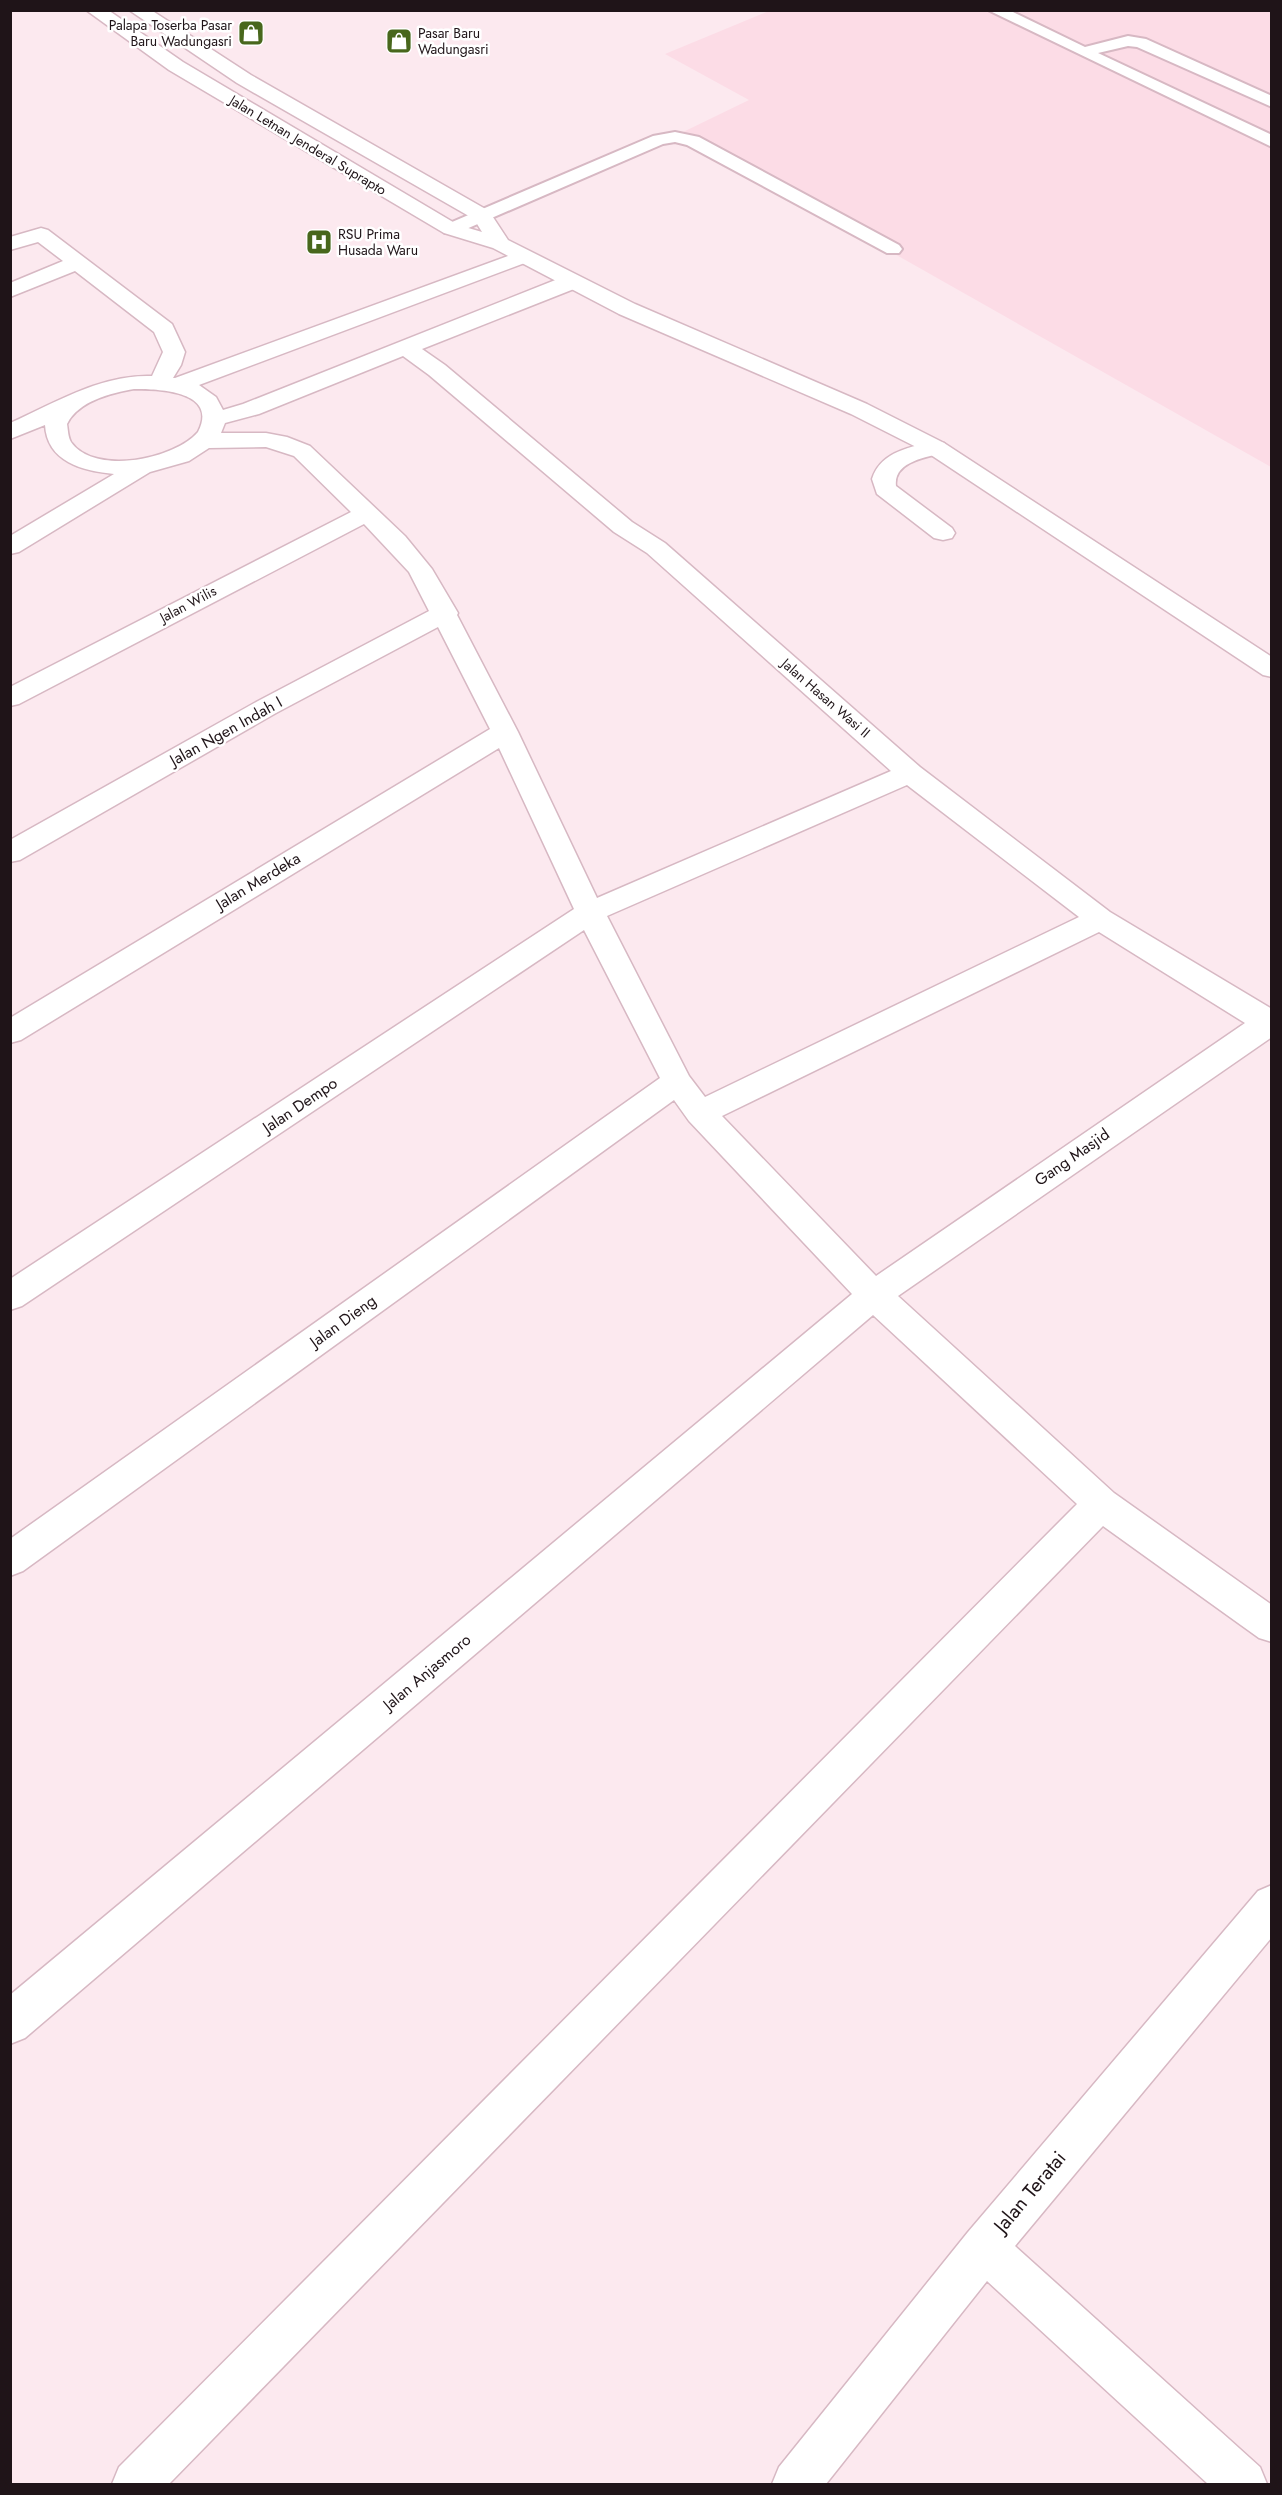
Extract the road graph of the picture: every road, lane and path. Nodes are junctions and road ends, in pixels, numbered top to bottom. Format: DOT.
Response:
graph roads {
  1 [pos="95,10"];
  2 [pos="138,10"];
  3 [pos="995,10"];
  4 [pos="1083,52"];
  5 [pos="1272,102"];
  6 [pos="1272,142"];
  7 [pos="482,215"];
  8 [pos="451,229"];
  9 [pos="10,244"];
  10 [pos="500,244"];
  11 [pos="893,249"];
  12 [pos="523,257"];
  13 [pos="76,263"];
  14 [pos="571,282"];
  15 [pos="10,291"];
  16 [pos="406,348"];
  17 [pos="168,383"];
  18 [pos="70,405"];
  19 [pos="209,430"];
  20 [pos="10,432"];
  21 [pos="936,448"];
  22 [pos="143,466"];
  23 [pos="367,513"];
  24 [pos="943,533"];
  25 [pos="10,547"];
  26 [pos="445,613"];
  27 [pos="1272,669"];
  28 [pos="10,698"];
  29 [pos="505,732"];
  30 [pos="910,773"];
  31 [pos="10,853"];
  32 [pos="590,912"];
  33 [pos="1100,919"];
  34 [pos="1270,1023"];
  35 [pos="10,1032"];
  36 [pos="676,1082"];
  37 [pos="700,1113"];
  38 [pos="874,1295"];
  39 [pos="10,1297"];
  40 [pos="844,1321"];
  41 [pos="1101,1504"];
  42 [pos="10,1560"];
  43 [pos="1272,1626"];
  44 [pos="1272,1905"];
  45 [pos="10,2023"];
  46 [pos="984,2248"];
  47 [pos="136,2484"];
  48 [pos="796,2484"];
  49 [pos="1243,2484"];
  1 -- 8 [label="street, Jalan Letnan Jenderal Suprapto"];
  2 -- 7 [label="street"];
  3 -- 4 [label="lane"];
  4 -- 5 [label="lane"];
  4 -- 6 [label="lane"];
  7 -- 8 [label="lane"];
  7 -- 10 [label="street"];
  7 -- 11 [label="lane"];
  8 -- 10 [label="street, Jalan Letnan Jenderal Suprapto"];
  9 -- 13 [label="street"];
  10 -- 12 [label="street, Jalan Letnan Jenderal Suprapto"];
  12 -- 14 [label="street, Jalan Letnan Jenderal Suprapto"];
  12 -- 17 [label="street"];
  13 -- 15 [label="street"];
  13 -- 17 [label="street"];
  14 -- 16 [label="street"];
  14 -- 21 [label="street, Jalan Letnan Jenderal Suprapto"];
  16 -- 19 [label="street"];
  16 -- 30 [label="street, Jalan Hasan Wasi II"];
  17 -- 18 [label="street"];
  17 -- 19 [label="street"];
  18 -- 20 [label="street"];
  18 -- 22 [label="street"];
  19 -- 22 [label="street"];
  19 -- 23 [label="street"];
  21 -- 24 [label="street"];
  21 -- 27 [label="street, Jalan Letnan Jenderal Suprapto"];
  22 -- 25 [label="street"];
  23 -- 26 [label="street"];
  23 -- 28 [label="street, Jalan Wilis"];
  26 -- 29 [label="street"];
  26 -- 31 [label="street, Jalan Ngen Indah I"];
  29 -- 32 [label="street"];
  29 -- 35 [label="street, Jalan Merdeka"];
  30 -- 32 [label="street, Jalan Dempo"];
  30 -- 33 [label="street, Jalan Hasan Wasi II"];
  32 -- 36 [label="street"];
  32 -- 39 [label="street, Jalan Dempo"];
  33 -- 34 [label="street, Jalan Hasan Wasi II"];
  33 -- 37 [label="street"];
  34 -- 38 [label="street, Gang Masjid"];
  36 -- 37 [label="street"];
  36 -- 42 [label="street, Jalan Dieng"];
  37 -- 38 [label="street"];
  38 -- 40 [label="street, Gang Masjid"];
  38 -- 41 [label="street"];
  40 -- 45 [label="street, Jalan Anjasmoro"];
  41 -- 43 [label="street"];
  41 -- 47 [label="street"];
  44 -- 46 [label="street, Jalan Teratai"];
  46 -- 48 [label="street, Jalan Teratai"];
  46 -- 49 [label="street"];
}
